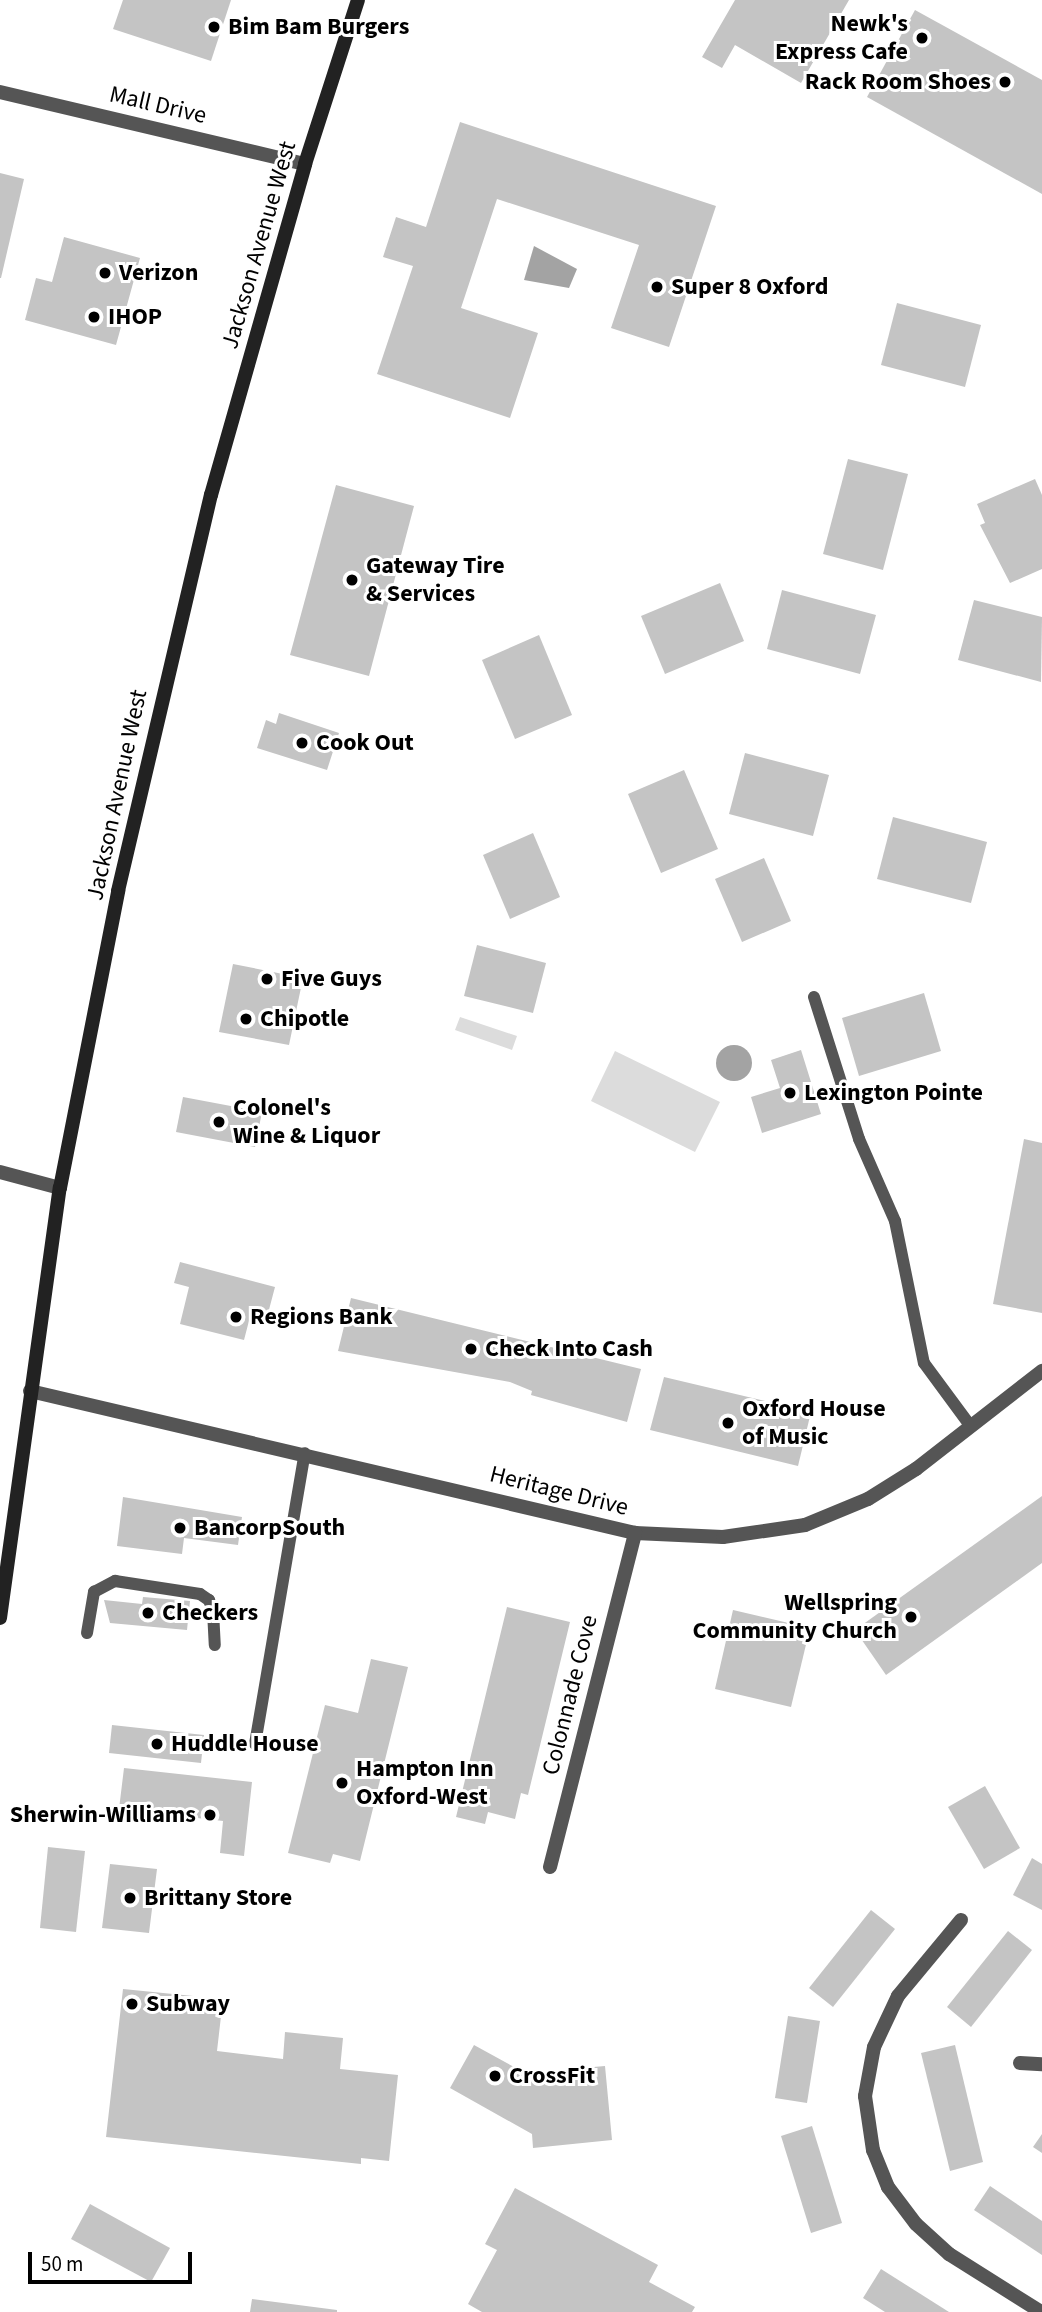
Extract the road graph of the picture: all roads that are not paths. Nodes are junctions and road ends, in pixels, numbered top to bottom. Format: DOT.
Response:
graph roads {
  1 [pos="358,0"];
  2 [pos="0,92"];
  3 [pos="305,164"];
  4 [pos="814,997"];
  5 [pos="0,1172"];
  6 [pos="60,1188"];
  7 [pos="1042,1371"];
  8 [pos="30,1391"];
  9 [pos="969,1424"];
  10 [pos="305,1453"];
  11 [pos="635,1533"];
  12 [pos="0,1618"];
  13 [pos="87,1633"];
  14 [pos="215,1645"];
  15 [pos="255,1744"];
  16 [pos="550,1867"];
  17 [pos="961,1920"];
  18 [pos="1020,2063"];
  19 [pos="1042,2064"];
  20 [pos="1041,2312"];
  1 -- 3 [label="main road, Jackson Avenue West"];
  2 -- 3 [label="street, Mall Drive"];
  3 -- 6 [label="main road, Jackson Avenue West"];
  4 -- 9 [label="lane"];
  5 -- 6 [label="street"];
  6 -- 8 [label="main road, Jackson Avenue West"];
  7 -- 9 [label="street, Heritage Drive"];
  8 -- 10 [label="street, Heritage Drive"];
  8 -- 12 [label="main road, Jackson Avenue West"];
  9 -- 11 [label="street, Heritage Drive"];
  10 -- 11 [label="street, Heritage Drive"];
  10 -- 15 [label="lane"];
  11 -- 16 [label="street, Colonnade Cove"];
  13 -- 14 [label="lane"];
  17 -- 20 [label="street"];
  18 -- 19 [label="street"];
}
